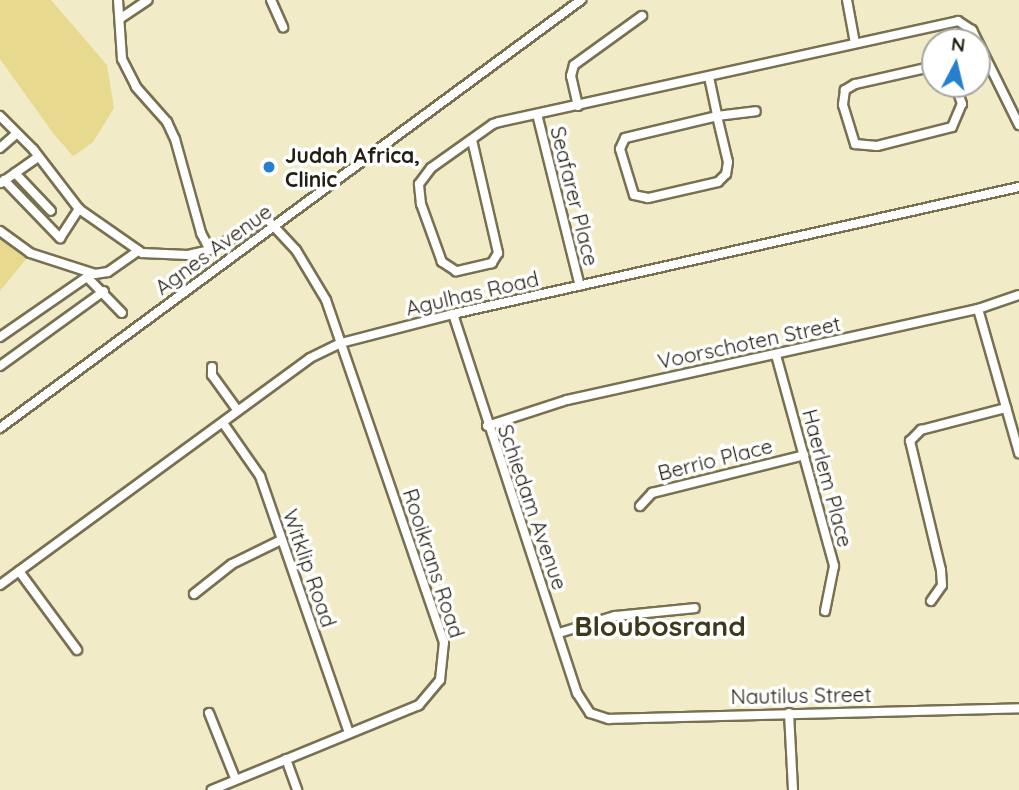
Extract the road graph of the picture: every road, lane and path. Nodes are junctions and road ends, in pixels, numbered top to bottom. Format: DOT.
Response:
graph roads {
  1 [pos="118,0"];
  2 [pos="148,0"];
  3 [pos="271,0"];
  4 [pos="581,0"];
  5 [pos="847,0"];
  6 [pos="642,16"];
  7 [pos="121,18"];
  8 [pos="284,27"];
  9 [pos="925,28"];
  10 [pos="970,28"];
  11 [pos="921,29"];
  12 [pos="855,43"];
  13 [pos="921,69"];
  14 [pos="991,74"];
  15 [pos="709,77"];
  16 [pos="960,98"];
  17 [pos="578,106"];
  18 [pos="756,111"];
  19 [pos="537,114"];
  20 [pos="0,116"];
  21 [pos="717,116"];
  22 [pos="1019,125"];
  23 [pos="16,134"];
  24 [pos="472,140"];
  25 [pos="0,148"];
  26 [pos="38,156"];
  27 [pos="15,173"];
  28 [pos="2,182"];
  29 [pos="1019,187"];
  30 [pos="79,209"];
  31 [pos="51,211"];
  32 [pos="275,225"];
  33 [pos="0,231"];
  34 [pos="210,250"];
  35 [pos="138,251"];
  36 [pos="580,286"];
  37 [pos="104,291"];
  38 [pos="1019,295"];
  39 [pos="978,309"];
  40 [pos="121,313"];
  41 [pos="453,314"];
  42 [pos="0,337"];
  43 [pos="341,343"];
  44 [pos="776,355"];
  45 [pos="0,366"];
  46 [pos="212,367"];
  47 [pos="1006,408"];
  48 [pos="238,411"];
  49 [pos="223,423"];
  50 [pos="486,426"];
  51 [pos="0,428"];
  52 [pos="1019,453"];
  53 [pos="804,455"];
  54 [pos="640,506"];
  55 [pos="281,540"];
  56 [pos="19,571"];
  57 [pos="0,585"];
  58 [pos="194,594"];
  59 [pos="931,601"];
  60 [pos="695,608"];
  61 [pos="825,611"];
  62 [pos="559,633"];
  63 [pos="76,650"];
  64 [pos="1019,708"];
  65 [pos="586,709"];
  66 [pos="209,713"];
  67 [pos="789,713"];
  68 [pos="349,733"];
  69 [pos="286,759"];
  70 [pos="235,778"];
  71 [pos="212,790"];
  72 [pos="297,790"];
  73 [pos="793,790"];
  1 -- 7 [label="street"];
  2 -- 7 [label="street"];
  3 -- 8 [label="street"];
  4 -- 32 [label="street, Agnes Avenue"];
  5 -- 12 [label="street"];
  6 -- 17 [label="street"];
  7 -- 34 [label="street"];
  9 -- 10 [label="street"];
  11 -- 12 [label="street"];
  12 -- 15 [label="street"];
  13 -- 16 [label="street"];
  14 -- 22 [label="street"];
  15 -- 17 [label="street"];
  15 -- 21 [label="street"];
  17 -- 19 [label="street"];
  18 -- 21 [label="street"];
  19 -- 24 [label="street"];
  19 -- 36 [label="street, Seafarer Place"];
  20 -- 23 [label="street"];
  21 -- 21 [label="street"];
  23 -- 25 [label="street"];
  23 -- 26 [label="street"];
  24 -- 24 [label="street"];
  26 -- 27 [label="street"];
  26 -- 30 [label="street"];
  27 -- 28 [label="street"];
  27 -- 31 [label="street"];
  28 -- 30 [label="street"];
  29 -- 36 [label="street, Agulhas Road"];
  30 -- 35 [label="street"];
  32 -- 34 [label="street"];
  32 -- 43 [label="street, Rooikrans Road"];
  32 -- 51 [label="street, Agnes Avenue"];
  33 -- 35 [label="street"];
  34 -- 35 [label="street"];
  36 -- 41 [label="street, Agulhas Road"];
  37 -- 40 [label="street"];
  37 -- 42 [label="street"];
  37 -- 45 [label="street"];
  38 -- 39 [label="street, Voorschoten Street"];
  39 -- 44 [label="street, Voorschoten Street"];
  39 -- 47 [label="street"];
  41 -- 43 [label="street, Agulhas Road"];
  41 -- 50 [label="street, Schiedam Avenue"];
  43 -- 48 [label="street, Agulhas Road"];
  43 -- 68 [label="street, Rooikrans Road"];
  44 -- 50 [label="street, Voorschoten Street"];
  44 -- 53 [label="street, Haerlem Place"];
  46 -- 48 [label="street"];
  47 -- 52 [label="street"];
  47 -- 59 [label="street"];
  48 -- 49 [label="street, Agulhas Road"];
  49 -- 55 [label="street, Witklip Road"];
  49 -- 56 [label="street, Agulhas Road"];
  50 -- 62 [label="street, Schiedam Avenue"];
  53 -- 54 [label="street, Berrio Place"];
  53 -- 61 [label="street, Haerlem Place"];
  55 -- 58 [label="street"];
  55 -- 68 [label="street, Witklip Road"];
  56 -- 57 [label="street, Agulhas Road"];
  56 -- 63 [label="street"];
  60 -- 62 [label="street"];
  62 -- 65 [label="street, Schiedam Avenue"];
  64 -- 67 [label="street, Nautilus Street"];
  65 -- 67 [label="street, Nautilus Street"];
  66 -- 70 [label="street"];
  67 -- 73 [label="street"];
  68 -- 69 [label="street, Rooikrans Road"];
  69 -- 70 [label="street, Rooikrans Road"];
  69 -- 72 [label="street"];
  70 -- 71 [label="street, Rooikrans Road"];
}
